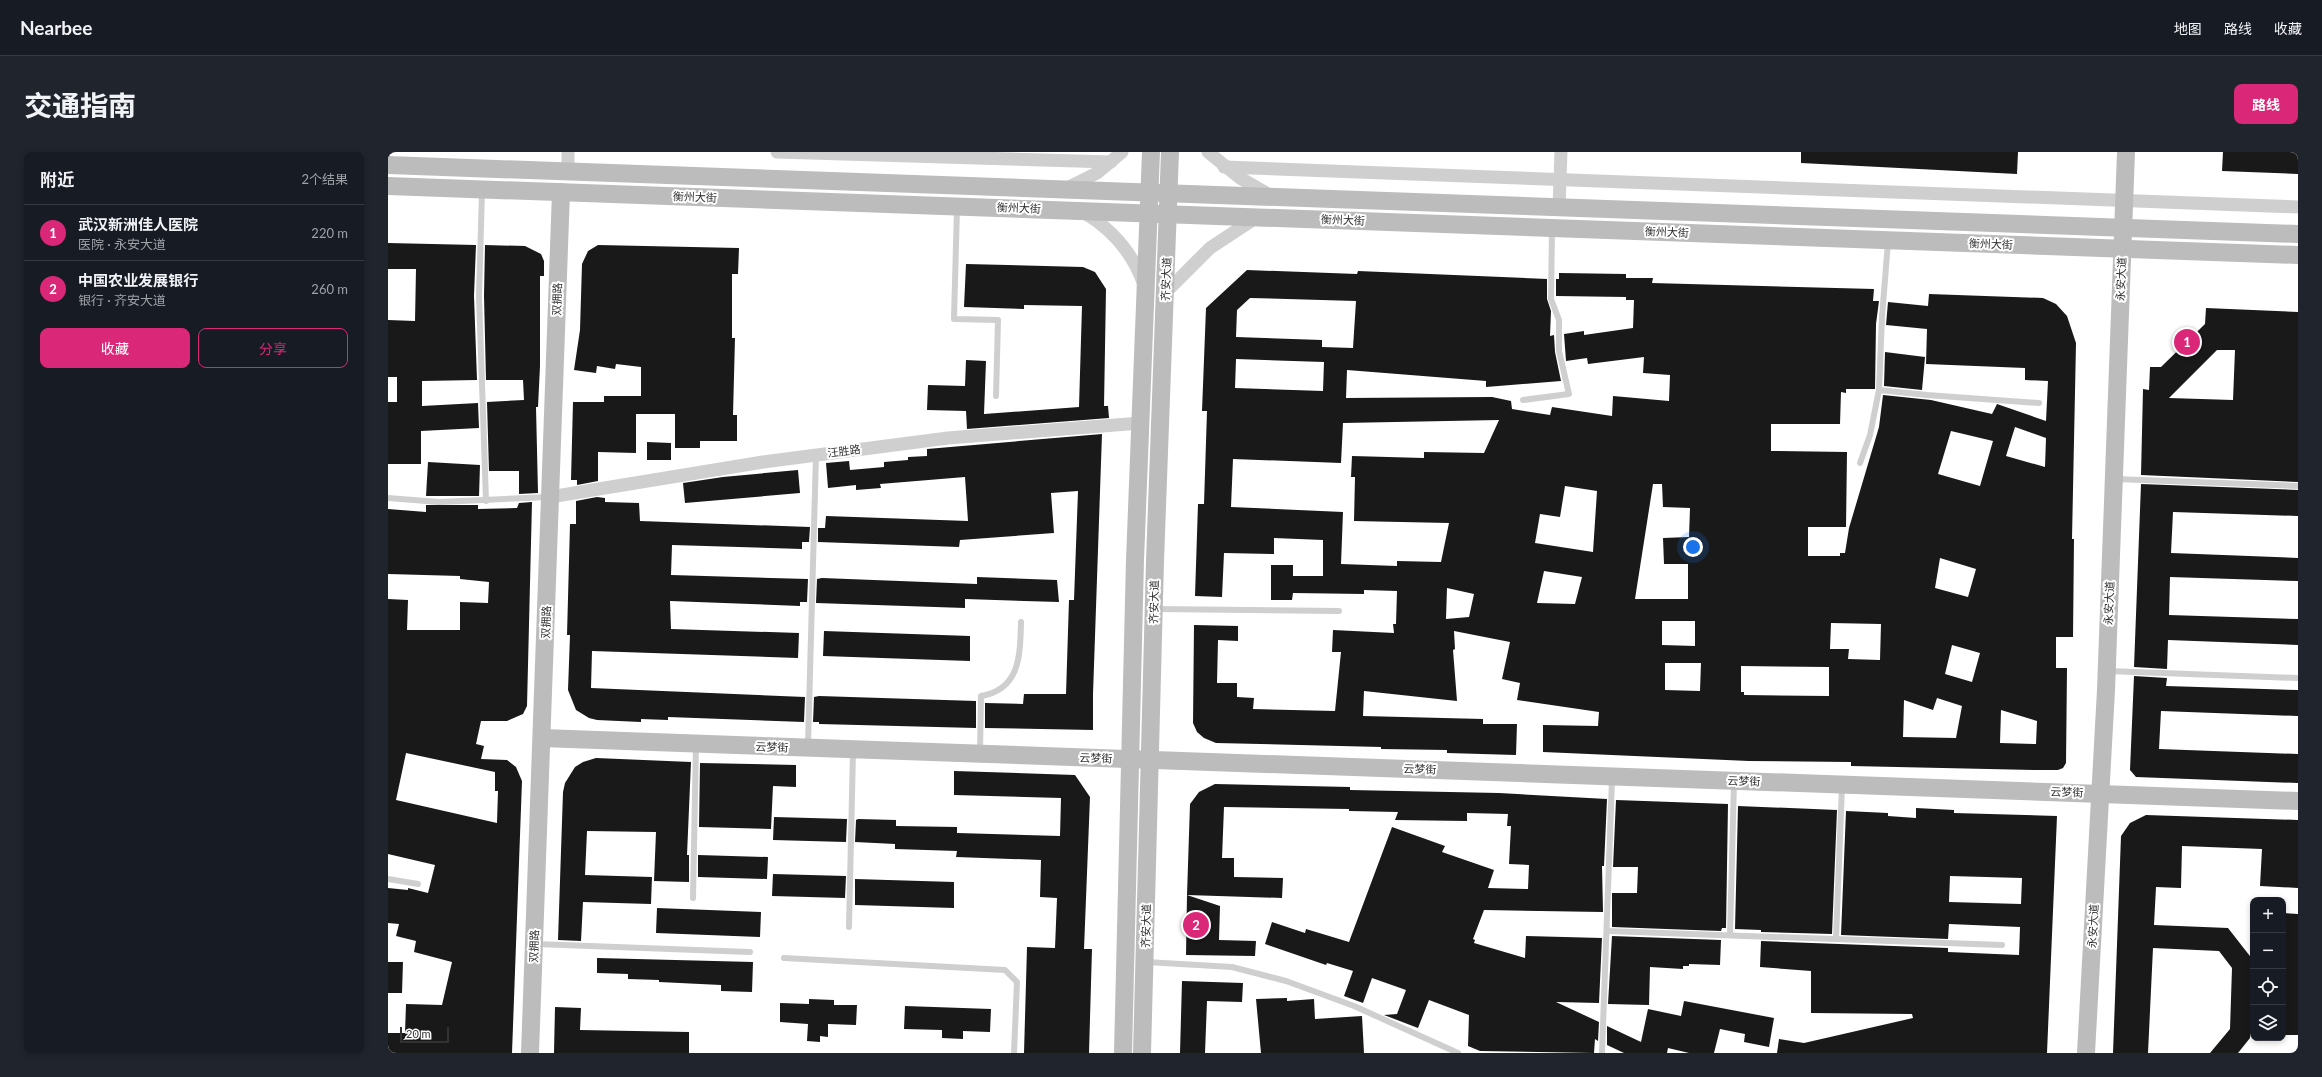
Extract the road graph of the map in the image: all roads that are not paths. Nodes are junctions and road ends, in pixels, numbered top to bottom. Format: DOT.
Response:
graph roads {
  1 [pos="568,152"];
  2 [pos="777,152"];
  3 [pos="1122,152"];
  4 [pos="1151,152"];
  5 [pos="1170,152"];
  6 [pos="1208,152"];
  7 [pos="1561,152"];
  8 [pos="2126,152"];
  9 [pos="1111,162"];
  10 [pos="388,165"];
  11 [pos="1224,167"];
  12 [pos="568,171"];
  13 [pos="1560,180"];
  14 [pos="388,186"];
  15 [pos="482,189"];
  16 [pos="1065,189"];
  17 [pos="561,192"];
  18 [pos="1149,192"];
  19 [pos="1169,193"];
  20 [pos="1273,197"];
  21 [pos="2124,200"];
  22 [pos="957,206"];
  23 [pos="1558,207"];
  24 [pos="2298,207"];
  25 [pos="1081,211"];
  26 [pos="1149,213"];
  27 [pos="1168,214"];
  28 [pos="1257,217"];
  29 [pos="1552,228"];
  30 [pos="2123,228"];
  31 [pos="2298,234"];
  32 [pos="1888,240"];
  33 [pos="2122,249"];
  34 [pos="2298,255"];
  35 [pos="1146,290"];
  36 [pos="1165,293"];
  37 [pos="1879,390"];
  38 [pos="996,396"];
  39 [pos="1523,400"];
  40 [pos="2038,403"];
  41 [pos="1141,423"];
  42 [pos="816,455"];
  43 [pos="1860,463"];
  44 [pos="2114,479"];
  45 [pos="2298,486"];
  46 [pos="550,497"];
  47 [pos="388,498"];
  48 [pos="486,501"];
  49 [pos="1154,609"];
  50 [pos="1339,611"];
  51 [pos="1021,622"];
  52 [pos="2107,671"];
  53 [pos="2298,678"];
  54 [pos="542,738"];
  55 [pos="696,744"];
  56 [pos="808,748"];
  57 [pos="853,749"];
  58 [pos="980,754"];
  59 [pos="1130,759"];
  60 [pos="1150,760"];
  61 [pos="1612,776"];
  62 [pos="1734,781"];
  63 [pos="1842,784"];
  64 [pos="2100,794"];
  65 [pos="2298,801"];
  66 [pos="388,879"];
  67 [pos="418,884"];
  68 [pos="694,898"];
  69 [pos="849,927"];
  70 [pos="1607,931"];
  71 [pos="1730,935"];
  72 [pos="1836,939"];
  73 [pos="534,944"];
  74 [pos="2002,945"];
  75 [pos="750,952"];
  76 [pos="784,958"];
  77 [pos="1145,962"];
  78 [pos="530,1053"];
  79 [pos="1014,1053"];
  80 [pos="1123,1053"];
  81 [pos="1142,1053"];
  82 [pos="1458,1053"];
  83 [pos="1602,1053"];
  84 [pos="2086,1053"];
  1 -- 12 [label="street"];
  2 -- 9 [label="street"];
  3 -- 9 [label="street"];
  4 -- 18 [label="main road, 齐安大道"];
  5 -- 19 [label="main road, 齐安大道"];
  6 -- 11 [label="street"];
  7 -- 13 [label="street"];
  8 -- 21 [label="main road, 永安大道"];
  9 -- 16 [label="street"];
  10 -- 12 [label="main road, 衡州大街"];
  11 -- 13 [label="street"];
  11 -- 20 [label="street"];
  12 -- 16 [label="main road, 衡州大街"];
  13 -- 21 [label="street"];
  13 -- 23 [label="street"];
  14 -- 15 [label="main road, 衡州大街"];
  15 -- 17 [label="main road, 衡州大街"];
  15 -- 48 [label="lane"];
  16 -- 18 [label="main road, 衡州大街"];
  17 -- 22 [label="main road, 衡州大街"];
  17 -- 46 [label="main road, 双拥路"];
  18 -- 19 [label="main road, 衡州大街"];
  18 -- 26 [label="main road, 齐安大道"];
  19 -- 20 [label="main road, 衡州大街"];
  19 -- 27 [label="main road, 齐安大道"];
  20 -- 23 [label="main road, 衡州大街"];
  21 -- 24 [label="street"];
  21 -- 30 [label="main road, 永安大道"];
  22 -- 25 [label="main road, 衡州大街"];
  22 -- 38 [label="lane"];
  23 -- 30 [label="main road, 衡州大街"];
  25 -- 26 [label="main road, 衡州大街"];
  25 -- 35 [label="street"];
  26 -- 27 [label="main road, 衡州大街"];
  26 -- 35 [label="main road, 齐安大道"];
  27 -- 28 [label="main road, 衡州大街"];
  27 -- 36 [label="main road, 齐安大道"];
  28 -- 29 [label="main road, 衡州大街"];
  28 -- 36 [label="street"];
  29 -- 32 [label="main road, 衡州大街"];
  29 -- 39 [label="lane"];
  30 -- 31 [label="main road, 衡州大街"];
  30 -- 33 [label="main road, 永安大道"];
  32 -- 33 [label="main road, 衡州大街"];
  32 -- 37 [label="lane"];
  33 -- 34 [label="main road, 衡州大街"];
  33 -- 44 [label="main road, 永安大道"];
  35 -- 41 [label="main road, 齐安大道"];
  36 -- 49 [label="main road, 齐安大道"];
  37 -- 40 [label="lane"];
  37 -- 43 [label="lane"];
  41 -- 42 [label="street, 汪胜路"];
  41 -- 59 [label="main road, 齐安大道"];
  42 -- 46 [label="street, 汪胜路"];
  42 -- 56 [label="lane"];
  44 -- 45 [label="lane"];
  44 -- 52 [label="main road, 永安大道"];
  46 -- 48 [label="lane"];
  46 -- 54 [label="main road, 双拥路"];
  47 -- 48 [label="lane"];
  49 -- 50 [label="lane"];
  49 -- 60 [label="main road, 齐安大道"];
  51 -- 58 [label="lane"];
  52 -- 53 [label="lane"];
  52 -- 64 [label="main road, 永安大道"];
  54 -- 55 [label="main road, 云梦街"];
  54 -- 73 [label="main road, 双拥路"];
  55 -- 56 [label="main road, 云梦街"];
  55 -- 68 [label="lane"];
  56 -- 57 [label="main road, 云梦街"];
  57 -- 58 [label="main road, 云梦街"];
  57 -- 69 [label="lane"];
  58 -- 59 [label="main road, 云梦街"];
  59 -- 60 [label="main road, 云梦街"];
  59 -- 80 [label="main road, 齐安大道"];
  60 -- 61 [label="main road, 云梦街"];
  60 -- 77 [label="main road, 齐安大道"];
  61 -- 62 [label="main road, 云梦街"];
  61 -- 70 [label="lane"];
  62 -- 63 [label="main road, 云梦街"];
  62 -- 71 [label="lane"];
  63 -- 64 [label="main road, 云梦街"];
  63 -- 72 [label="lane"];
  64 -- 65 [label="main road, 云梦街"];
  64 -- 84 [label="main road, 永安大道"];
  66 -- 67 [label="lane"];
  70 -- 71 [label="lane"];
  70 -- 83 [label="lane"];
  71 -- 72 [label="lane"];
  72 -- 74 [label="lane"];
  73 -- 75 [label="lane"];
  73 -- 78 [label="main road, 双拥路"];
  76 -- 79 [label="lane"];
  77 -- 81 [label="main road, 齐安大道"];
  77 -- 82 [label="lane"];
}
